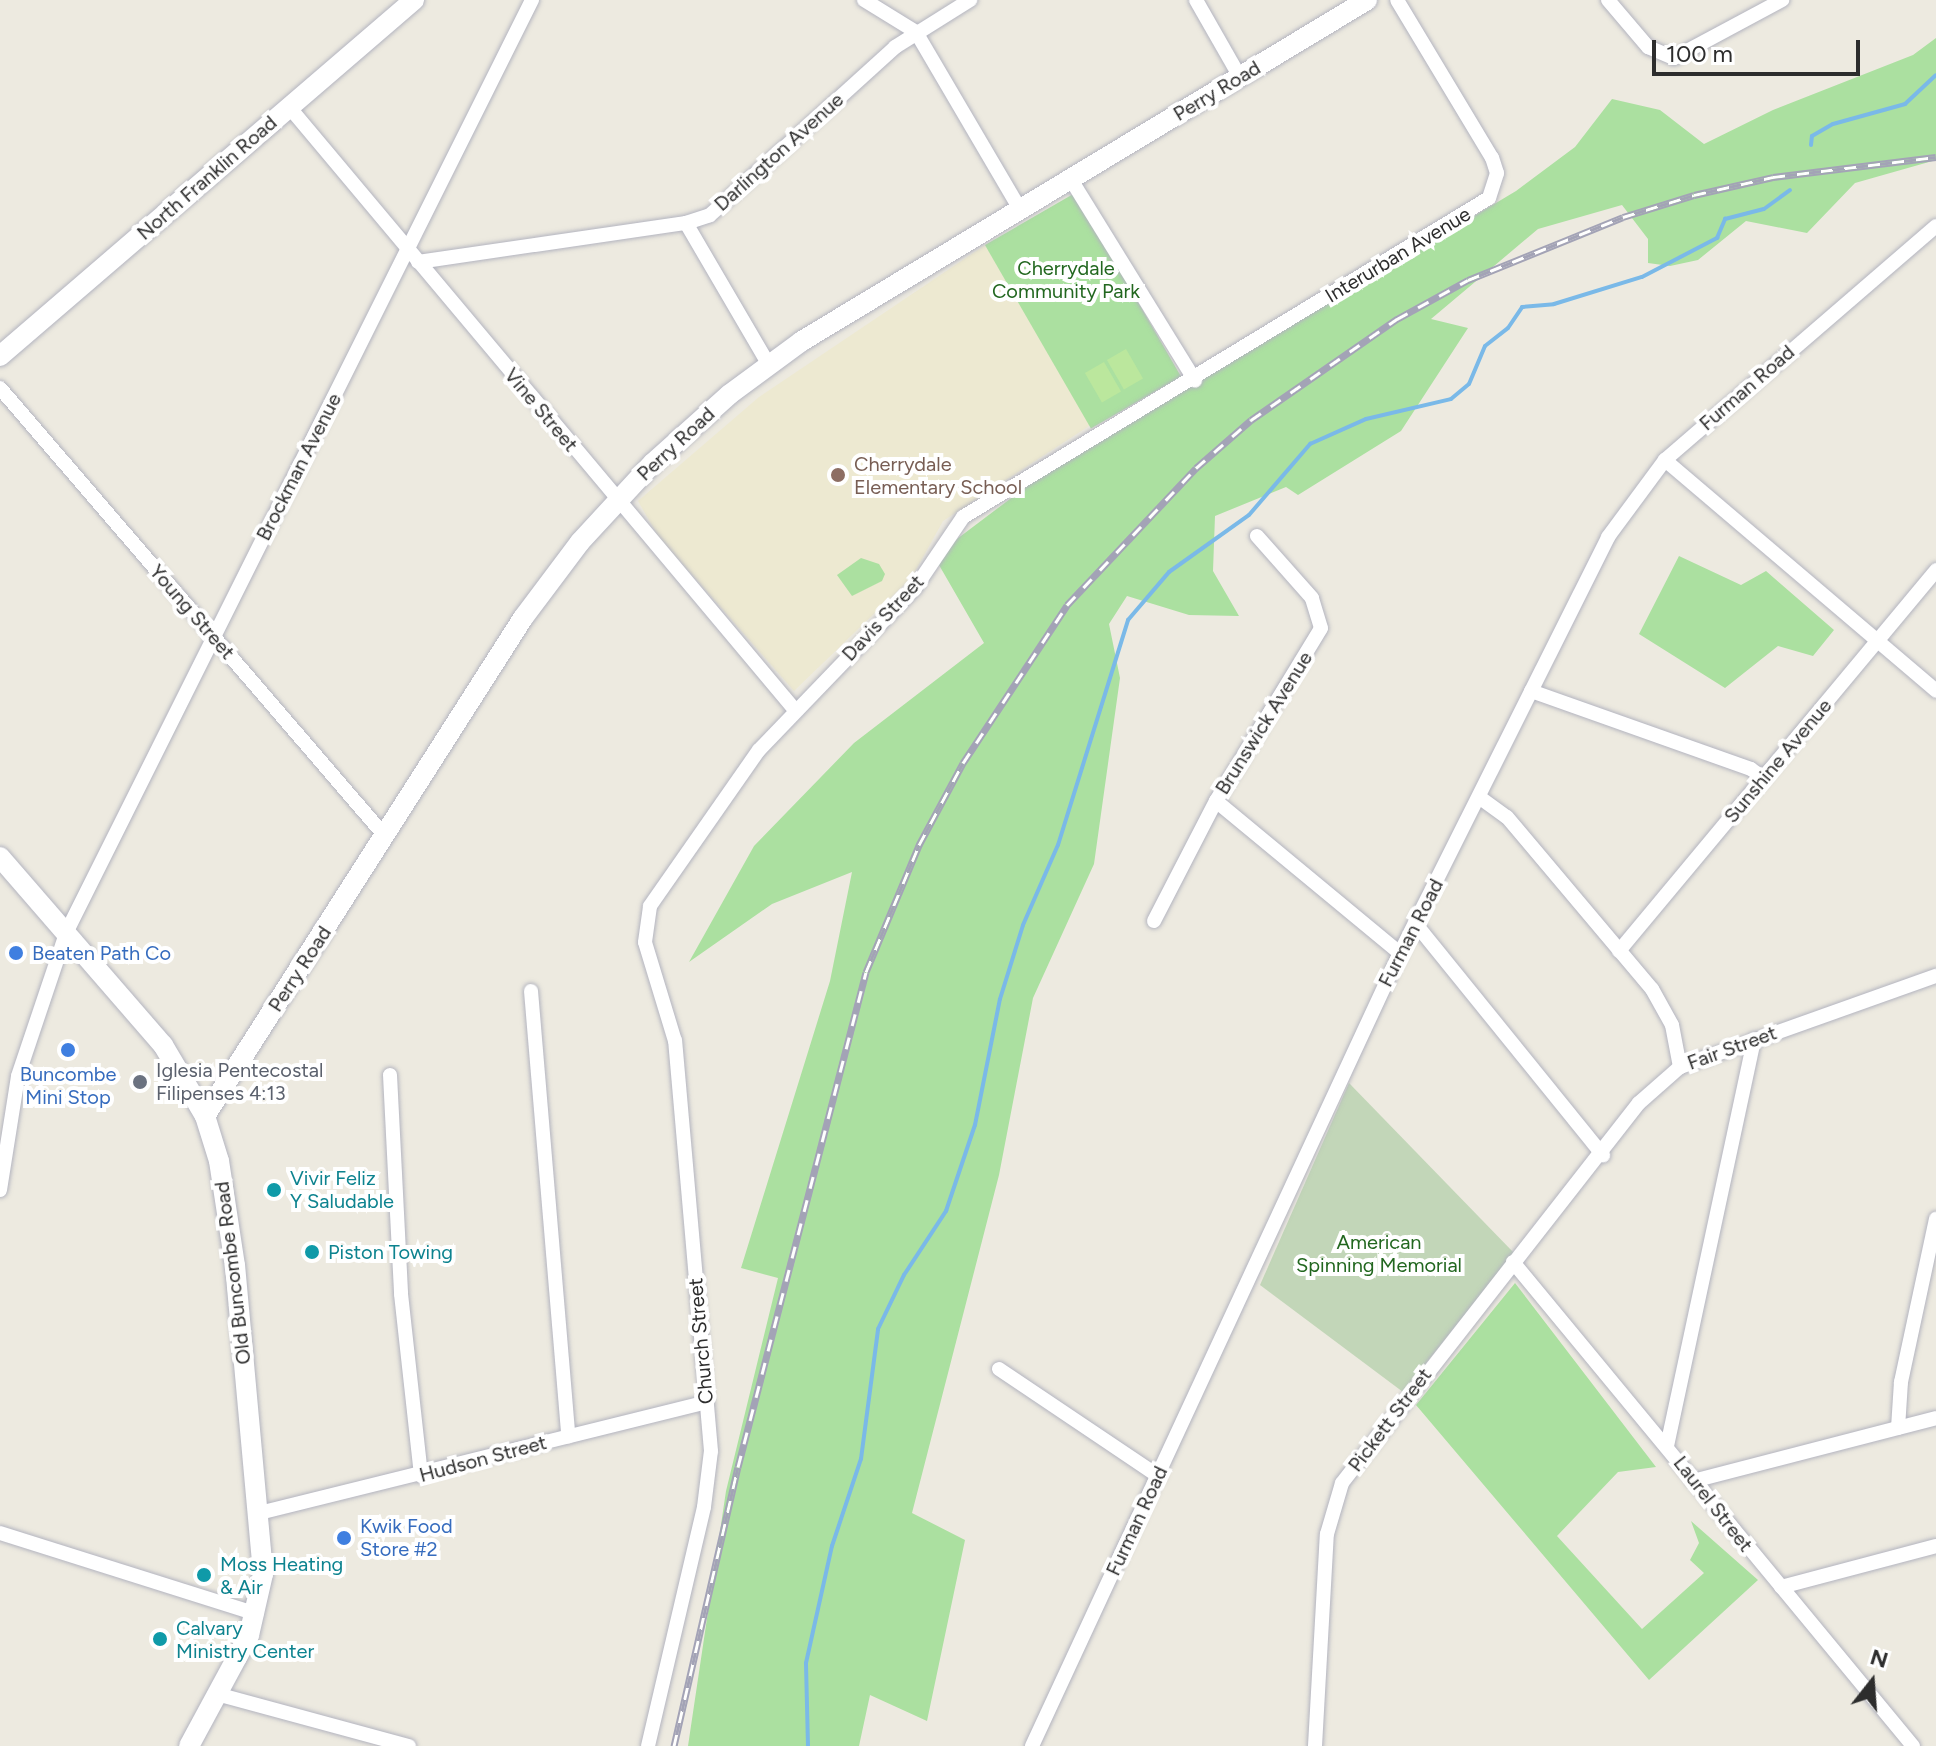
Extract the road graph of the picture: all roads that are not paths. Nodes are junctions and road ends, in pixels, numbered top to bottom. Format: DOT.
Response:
graph roads {
  1 [pos="414,0"];
  2 [pos="532,0"];
  3 [pos="864,0"];
  4 [pos="970,0"];
  5 [pos="1196,0"];
  6 [pos="1367,0"];
  7 [pos="1397,0"];
  8 [pos="1608,0"];
  9 [pos="1782,0"];
  10 [pos="916,32"];
  11 [pos="1240,77"];
  12 [pos="290,108"];
  13 [pos="1070,178"];
  14 [pos="1020,209"];
  15 [pos="686,223"];
  16 [pos="1936,226"];
  17 [pos="408,248"];
  18 [pos="418,262"];
  19 [pos="0,356"];
  20 [pos="769,365"];
  21 [pos="1195,380"];
  22 [pos="0,388"];
  23 [pos="1665,460"];
  24 [pos="617,501"];
  25 [pos="1257,536"];
  26 [pos="1936,570"];
  27 [pos="214,637"];
  28 [pos="1876,642"];
  29 [pos="1531,691"];
  30 [pos="1936,691"];
  31 [pos="795,710"];
  32 [pos="1763,778"];
  33 [pos="1479,797"];
  34 [pos="1216,801"];
  35 [pos="385,836"];
  36 [pos="0,857"];
  37 [pos="1154,921"];
  38 [pos="1415,923"];
  39 [pos="66,933"];
  40 [pos="644,934"];
  41 [pos="1619,951"];
  42 [pos="1400,953"];
  43 [pos="1936,976"];
  44 [pos="531,991"];
  45 [pos="1754,1039"];
  46 [pos="1680,1067"];
  47 [pos="390,1075"];
  48 [pos="205,1116"];
  49 [pos="1603,1155"];
  50 [pos="0,1190"];
  51 [pos="1936,1219"];
  52 [pos="1513,1262"];
  53 [pos="999,1369"];
  54 [pos="706,1402"];
  55 [pos="1936,1418"];
  56 [pos="1898,1428"];
  57 [pos="568,1436"];
  58 [pos="1667,1446"];
  59 [pos="421,1476"];
  60 [pos="1158,1476"];
  61 [pos="1693,1481"];
  62 [pos="259,1513"];
  63 [pos="0,1533"];
  64 [pos="1936,1546"];
  65 [pos="1781,1587"];
  66 [pos="257,1614"];
  67 [pos="217,1694"];
  68 [pos="189,1746"];
  69 [pos="409,1746"];
  70 [pos="648,1746"];
  71 [pos="1032,1746"];
  72 [pos="1315,1746"];
  73 [pos="1913,1746"];
  1 -- 12 [label="street, North Franklin Road"];
  2 -- 17 [label="street, Brockman Avenue"];
  3 -- 10 [label="street"];
  4 -- 10 [label="street, Darlington Avenue"];
  5 -- 11 [label="street"];
  6 -- 11 [label="street, Perry Road"];
  7 -- 21 [label="street, Interurban Avenue"];
  8 -- 9 [label="street"];
  10 -- 14 [label="street"];
  10 -- 15 [label="street, Darlington Avenue"];
  11 -- 13 [label="street, Perry Road"];
  12 -- 17 [label="street, Vine Street"];
  12 -- 19 [label="street, North Franklin Road"];
  13 -- 14 [label="street, Perry Road"];
  13 -- 21 [label="street"];
  14 -- 20 [label="street, Perry Road"];
  15 -- 18 [label="street, Darlington Avenue"];
  15 -- 20 [label="street"];
  16 -- 23 [label="street, Furman Road"];
  17 -- 18 [label="street, Vine Street"];
  17 -- 27 [label="street, Brockman Avenue"];
  18 -- 24 [label="street, Vine Street"];
  20 -- 24 [label="street, Perry Road"];
  21 -- 31 [label="street, Davis Street"];
  22 -- 27 [label="street, Young Street"];
  23 -- 28 [label="street"];
  23 -- 29 [label="street, Furman Road"];
  24 -- 31 [label="street, Vine Street"];
  24 -- 35 [label="street, Perry Road"];
  25 -- 34 [label="street, Brunswick Avenue"];
  26 -- 28 [label="street, Sunshine Avenue"];
  27 -- 35 [label="street, Young Street"];
  27 -- 39 [label="street, Brockman Avenue"];
  28 -- 30 [label="street"];
  28 -- 32 [label="street, Sunshine Avenue"];
  29 -- 32 [label="street"];
  29 -- 33 [label="street, Furman Road"];
  31 -- 40 [label="street, Davis Street"];
  32 -- 41 [label="street, Sunshine Avenue"];
  33 -- 38 [label="street, Furman Road"];
  33 -- 41 [label="street"];
  34 -- 37 [label="street, Brunswick Avenue"];
  34 -- 42 [label="street"];
  35 -- 48 [label="street, Perry Road"];
  36 -- 39 [label="street, Old Buncombe Road"];
  38 -- 42 [label="street, Furman Road"];
  38 -- 49 [label="street"];
  39 -- 48 [label="street, Old Buncombe Road"];
  39 -- 50 [label="street, Brockman Avenue"];
  40 -- 54 [label="street, Church Street"];
  41 -- 46 [label="street"];
  42 -- 60 [label="street, Furman Road"];
  43 -- 45 [label="street, Fair Street"];
  44 -- 57 [label="street"];
  45 -- 46 [label="street, Fair Street"];
  45 -- 58 [label="street"];
  46 -- 49 [label="street, Fair Street"];
  47 -- 59 [label="street"];
  48 -- 62 [label="street, Old Buncombe Road"];
  49 -- 52 [label="street, Fair Street"];
  51 -- 56 [label="street"];
  52 -- 58 [label="street, Laurel Street"];
  52 -- 72 [label="street, Pickett Street"];
  53 -- 60 [label="street"];
  54 -- 57 [label="street, Hudson Street"];
  54 -- 70 [label="street, Church Street"];
  55 -- 56 [label="street"];
  56 -- 61 [label="street"];
  57 -- 59 [label="street, Hudson Street"];
  58 -- 61 [label="street, Laurel Street"];
  59 -- 62 [label="street, Hudson Street"];
  60 -- 71 [label="street, Furman Road"];
  61 -- 65 [label="street, Laurel Street"];
  62 -- 66 [label="street, Old Buncombe Road"];
  63 -- 66 [label="street"];
  64 -- 65 [label="street"];
  65 -- 73 [label="street, Laurel Street"];
  66 -- 67 [label="street, Old Buncombe Road"];
  67 -- 68 [label="street, Old Buncombe Road"];
  67 -- 69 [label="street"];
}
